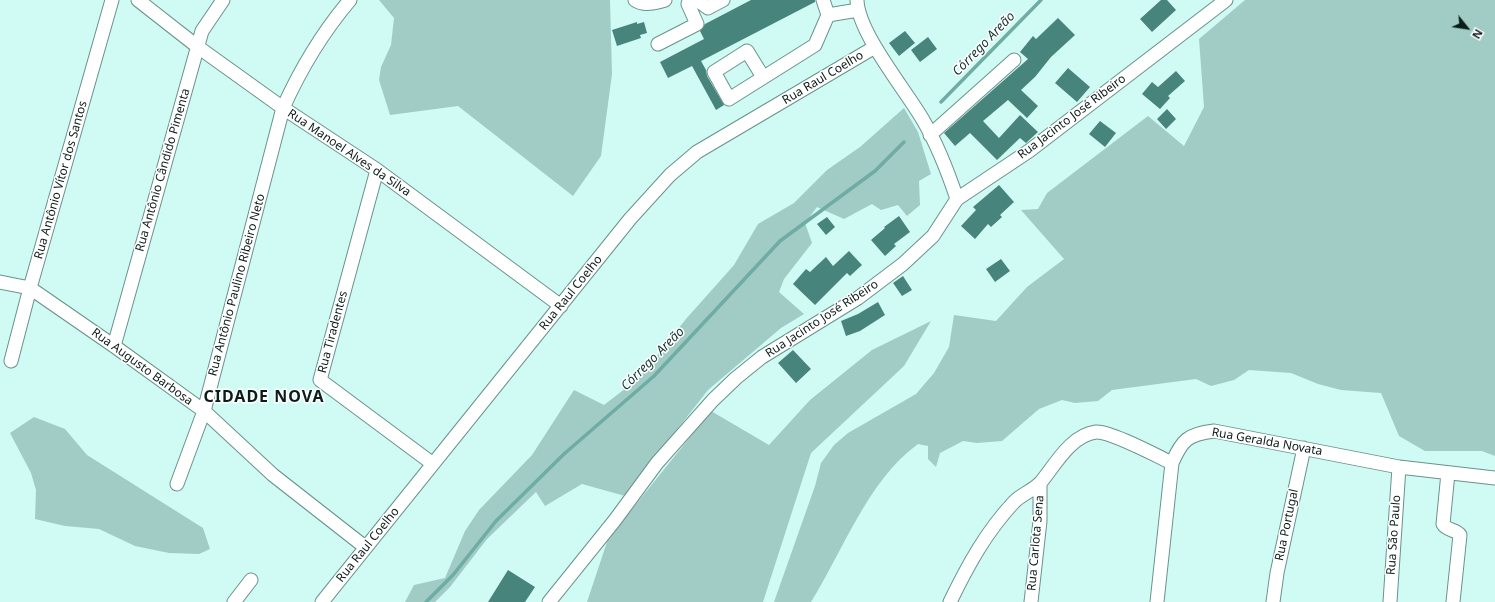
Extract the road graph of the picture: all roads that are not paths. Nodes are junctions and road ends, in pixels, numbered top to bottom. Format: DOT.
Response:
graph roads {
  1 [pos="112,0"];
  2 [pos="138,0"];
  3 [pos="223,0"];
  4 [pos="350,0"];
  5 [pos="635,0"];
  6 [pos="665,0"];
  7 [pos="689,0"];
  8 [pos="697,0"];
  9 [pos="723,0"];
  10 [pos="823,0"];
  11 [pos="1226,0"];
  12 [pos="857,5"];
  13 [pos="828,15"];
  14 [pos="658,44"];
  15 [pos="198,47"];
  16 [pos="875,47"];
  17 [pos="1014,60"];
  18 [pos="763,77"];
  19 [pos="283,108"];
  20 [pos="930,135"];
  21 [pos="377,170"];
  22 [pos="957,199"];
  23 [pos="0,282"];
  24 [pos="30,288"];
  25 [pos="561,306"];
  26 [pos="114,346"];
  27 [pos="11,361"];
  28 [pos="204,411"];
  29 [pos="1304,448"];
  30 [pos="1172,463"];
  31 [pos="434,464"];
  32 [pos="1399,467"];
  33 [pos="1448,473"];
  34 [pos="1495,478"];
  35 [pos="1040,483"];
  36 [pos="177,484"];
  37 [pos="365,547"];
  38 [pos="251,580"];
  39 [pos="234,602"];
  40 [pos="322,602"];
  41 [pos="548,602"];
  42 [pos="950,602"];
  43 [pos="1031,602"];
  44 [pos="1157,602"];
  45 [pos="1273,602"];
  46 [pos="1390,602"];
  47 [pos="1453,602"];
  1 -- 24 [label="street, Rua Antônio Vítor dos Santos"];
  2 -- 15 [label="street, Rua Manoel Alves da Silva"];
  3 -- 15 [label="street, Rua Antônio Cândido Pimenta"];
  4 -- 19 [label="street, Rua Antônio Paulino Ribeiro Neto"];
  5 -- 6 [label="street"];
  7 -- 14 [label="street"];
  8 -- 9 [label="street"];
  10 -- 13 [label="street"];
  11 -- 22 [label="street, Rua Jacinto José Ribeiro"];
  12 -- 13 [label="street"];
  12 -- 16 [label="street"];
  13 -- 18 [label="street"];
  15 -- 19 [label="street, Rua Manoel Alves da Silva"];
  15 -- 26 [label="street, Rua Antônio Cândido Pimenta"];
  16 -- 20 [label="street"];
  16 -- 25 [label="street, Rua Raul Coelho"];
  17 -- 20 [label="street"];
  19 -- 21 [label="street, Rua Manoel Alves da Silva"];
  19 -- 28 [label="street, Rua Antônio Paulino Ribeiro Neto"];
  20 -- 22 [label="street"];
  21 -- 25 [label="street, Rua Manoel Alves da Silva"];
  21 -- 31 [label="street, Rua Tiradentes"];
  22 -- 41 [label="street, Rua Jacinto José Ribeiro"];
  23 -- 24 [label="street, Rua Augusto Barbosa"];
  24 -- 26 [label="street, Rua Augusto Barbosa"];
  24 -- 27 [label="street, Rua Antônio Vítor dos Santos"];
  25 -- 31 [label="street, Rua Raul Coelho"];
  26 -- 28 [label="street, Rua Augusto Barbosa"];
  28 -- 36 [label="street, Rua Antônio Paulino Ribeiro Neto"];
  28 -- 37 [label="street, Rua Augusto Barbosa"];
  29 -- 30 [label="street, Rua Geralda Novata"];
  29 -- 32 [label="street, Rua Geralda Novata"];
  29 -- 45 [label="street, Rua Portugal"];
  30 -- 35 [label="street"];
  30 -- 44 [label="street"];
  31 -- 37 [label="street, Rua Raul Coelho"];
  32 -- 33 [label="street, Rua Geralda Novata"];
  32 -- 46 [label="street, Rua São Paulo"];
  33 -- 34 [label="street, Rua Geralda Novata"];
  33 -- 47 [label="street"];
  35 -- 42 [label="street"];
  35 -- 43 [label="street, Rua Carlota Sena"];
  37 -- 40 [label="street, Rua Raul Coelho"];
  38 -- 39 [label="street"];
}
